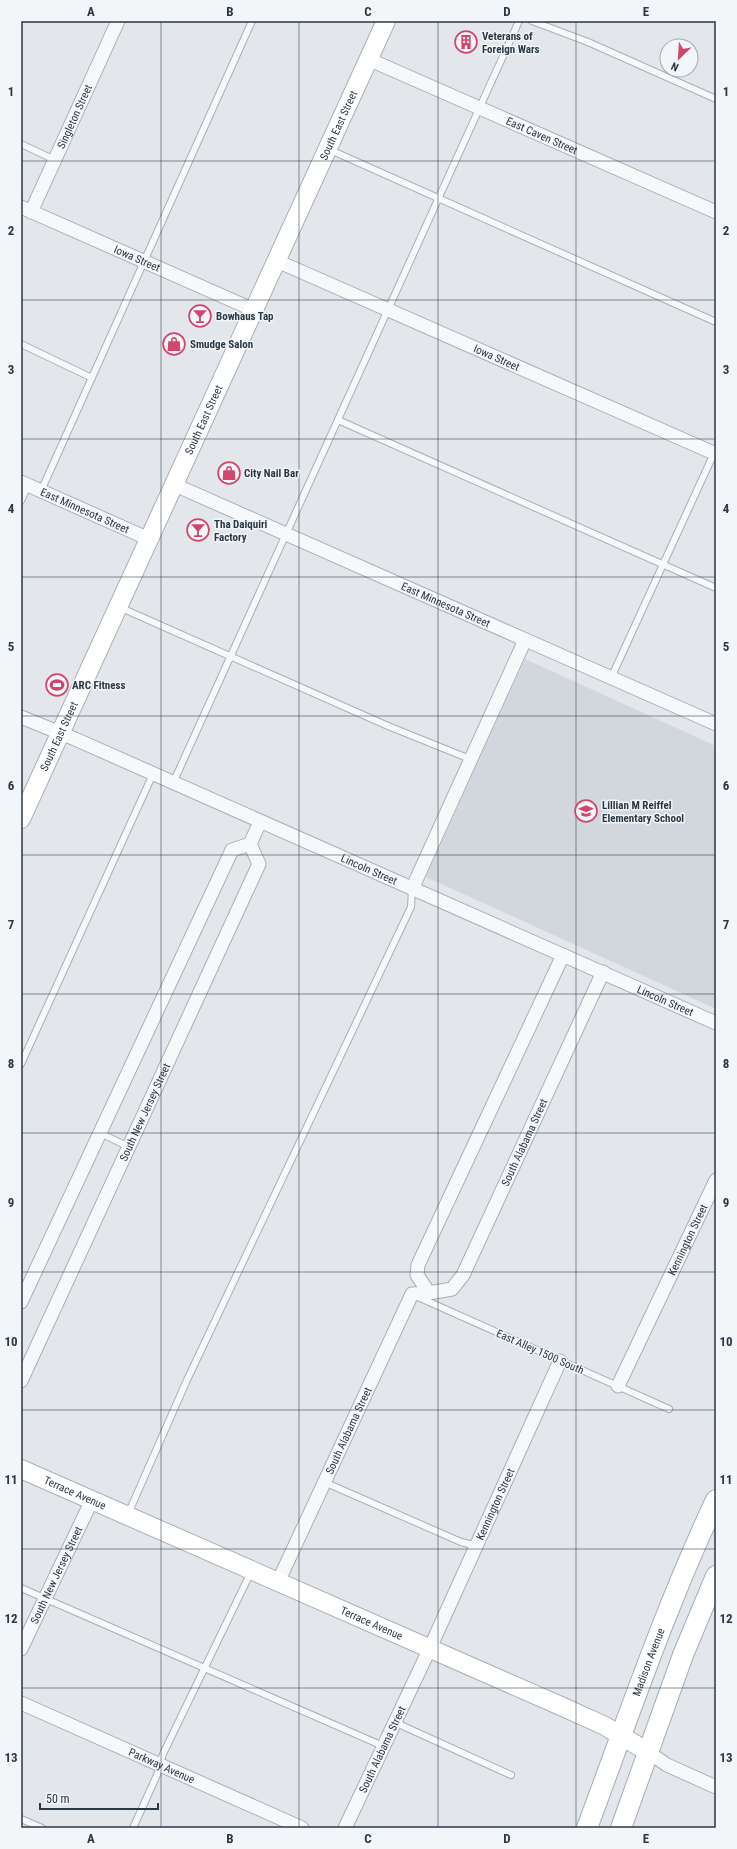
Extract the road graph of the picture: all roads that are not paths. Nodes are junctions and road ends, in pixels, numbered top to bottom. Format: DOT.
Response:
graph roads {
  1 [pos="118,21"];
  2 [pos="252,21"];
  3 [pos="386,21"];
  4 [pos="519,21"];
  5 [pos="532,21"];
  6 [pos="540,23"];
  7 [pos="368,59"];
  8 [pos="716,99"];
  9 [pos="480,108"];
  10 [pos="21,144"];
  11 [pos="327,149"];
  12 [pos="55,160"];
  13 [pos="438,200"];
  14 [pos="26,210"];
  15 [pos="716,212"];
  16 [pos="277,261"];
  17 [pos="144,262"];
  18 [pos="254,310"];
  19 [pos="388,310"];
  20 [pos="716,322"];
  21 [pos="21,344"];
  22 [pos="92,378"];
  23 [pos="338,420"];
  24 [pos="715,452"];
  25 [pos="24,484"];
  26 [pos="175,485"];
  27 [pos="41,491"];
  28 [pos="21,501"];
  29 [pos="286,534"];
  30 [pos="149,539"];
  31 [pos="663,564"];
  32 [pos="716,588"];
  33 [pos="118,607"];
  34 [pos="525,640"];
  35 [pos="231,656"];
  36 [pos="611,678"];
  37 [pos="21,717"];
  38 [pos="716,724"];
  39 [pos="60,733"];
  40 [pos="470,759"];
  41 [pos="153,774"];
  42 [pos="173,783"];
  43 [pos="21,819"];
  44 [pos="260,822"];
  45 [pos="250,844"];
  46 [pos="412,889"];
  47 [pos="564,955"];
  48 [pos="603,972"];
  49 [pos="716,1023"];
  50 [pos="21,1064"];
  51 [pos="100,1133"];
  52 [pos="129,1147"];
  53 [pos="716,1180"];
  54 [pos="412,1294"];
  55 [pos="429,1294"];
  56 [pos="21,1302"];
  57 [pos="560,1361"];
  58 [pos="21,1381"];
  59 [pos="618,1386"];
  60 [pos="669,1409"];
  61 [pos="21,1469"];
  62 [pos="324,1482"];
  63 [pos="92,1500"];
  64 [pos="716,1500"];
  65 [pos="127,1516"];
  66 [pos="477,1546"];
  67 [pos="251,1571"];
  68 [pos="716,1576"];
  69 [pos="278,1582"];
  70 [pos="21,1588"];
  71 [pos="45,1599"];
  72 [pos="430,1648"];
  73 [pos="21,1649"];
  74 [pos="203,1669"];
  75 [pos="21,1703"];
  76 [pos="394,1722"];
  77 [pos="621,1735"];
  78 [pos="383,1746"];
  79 [pos="648,1752"];
  80 [pos="160,1765"];
  81 [pos="511,1775"];
  82 [pos="716,1787"];
  83 [pos="21,1819"];
  84 [pos="42,1828"];
  85 [pos="133,1828"];
  86 [pos="302,1828"];
  87 [pos="345,1828"];
  88 [pos="587,1828"];
  89 [pos="620,1828"];
  1 -- 12 [label="street, Singleton Street"];
  2 -- 17 [label="lane"];
  3 -- 7 [label="main road, South East Street"];
  4 -- 9 [label="lane"];
  5 -- 6 [label="lane"];
  6 -- 8 [label="lane"];
  7 -- 9 [label="street, East Caven Street"];
  7 -- 11 [label="main road, South East Street"];
  9 -- 13 [label="lane"];
  9 -- 15 [label="street, East Caven Street"];
  10 -- 12 [label="lane"];
  11 -- 13 [label="lane"];
  11 -- 16 [label="main road, South East Street"];
  12 -- 14 [label="street, Singleton Street"];
  13 -- 19 [label="lane"];
  13 -- 20 [label="lane"];
  14 -- 17 [label="street, Iowa Street"];
  16 -- 18 [label="main road, South East Street"];
  16 -- 19 [label="street, Iowa Street"];
  17 -- 18 [label="street, Iowa Street"];
  17 -- 22 [label="lane"];
  18 -- 26 [label="main road, South East Street"];
  19 -- 23 [label="lane"];
  19 -- 24 [label="street, Iowa Street"];
  21 -- 22 [label="lane"];
  22 -- 27 [label="lane"];
  23 -- 29 [label="lane"];
  23 -- 31 [label="lane"];
  24 -- 31 [label="lane"];
  25 -- 27 [label="street, East Minnesota Street"];
  25 -- 28 [label="lane"];
  26 -- 29 [label="street, East Minnesota Street"];
  26 -- 30 [label="main road, South East Street"];
  27 -- 30 [label="street, East Minnesota Street"];
  29 -- 34 [label="street, East Minnesota Street"];
  29 -- 35 [label="lane"];
  30 -- 33 [label="main road, South East Street"];
  31 -- 32 [label="lane"];
  31 -- 36 [label="lane"];
  33 -- 35 [label="lane"];
  33 -- 39 [label="main road, South East Street"];
  34 -- 36 [label="street, East Minnesota Street"];
  34 -- 40 [label="street"];
  35 -- 40 [label="lane"];
  35 -- 42 [label="lane"];
  36 -- 38 [label="street, East Minnesota Street"];
  37 -- 39 [label="street, Lincoln Street"];
  39 -- 41 [label="street, Lincoln Street"];
  39 -- 43 [label="main road, South East Street"];
  40 -- 46 [label="street"];
  41 -- 42 [label="street, Lincoln Street"];
  41 -- 50 [label="lane"];
  42 -- 44 [label="street, Lincoln Street"];
  44 -- 45 [label="street"];
  44 -- 46 [label="street, Lincoln Street"];
  45 -- 51 [label="street"];
  45 -- 52 [label="street, South New Jersey Street"];
  46 -- 47 [label="street, Lincoln Street"];
  46 -- 65 [label="lane"];
  47 -- 48 [label="street, Lincoln Street"];
  47 -- 55 [label="street"];
  48 -- 49 [label="street, Lincoln Street"];
  48 -- 55 [label="street, South Alabama Street"];
  51 -- 52 [label="lane"];
  51 -- 56 [label="street"];
  52 -- 58 [label="street, South New Jersey Street"];
  53 -- 59 [label="street, Kennington Street"];
  54 -- 55 [label="street, South Alabama Street"];
  54 -- 57 [label="lane, East Alley 1500 South"];
  54 -- 62 [label="street, South Alabama Street"];
  57 -- 59 [label="lane, East Alley 1500 South"];
  57 -- 66 [label="street, Kennington Street"];
  59 -- 60 [label="lane, East Alley 1500 South"];
  61 -- 63 [label="main road, Terrace Avenue"];
  62 -- 66 [label="lane"];
  62 -- 69 [label="street, South Alabama Street"];
  63 -- 65 [label="main road, Terrace Avenue"];
  63 -- 71 [label="street, South New Jersey Street"];
  64 -- 77 [label="main road, Madison Avenue"];
  65 -- 67 [label="main road, Terrace Avenue"];
  66 -- 72 [label="street, Kennington Street"];
  67 -- 69 [label="main road, Terrace Avenue"];
  67 -- 74 [label="lane"];
  68 -- 79 [label="main road"];
  69 -- 72 [label="main road, Terrace Avenue"];
  70 -- 71 [label="lane"];
  71 -- 73 [label="street, South New Jersey Street"];
  71 -- 74 [label="lane"];
  72 -- 76 [label="street, South Alabama Street"];
  72 -- 77 [label="main road, Terrace Avenue"];
  74 -- 78 [label="lane"];
  74 -- 80 [label="lane"];
  75 -- 80 [label="street, Parkway Avenue"];
  76 -- 78 [label="street, South Alabama Street"];
  76 -- 81 [label="lane"];
  77 -- 79 [label="main road, Terrace Avenue"];
  77 -- 88 [label="main road, Madison Avenue"];
  78 -- 87 [label="street, South Alabama Street"];
  79 -- 82 [label="street, Terrace Avenue"];
  79 -- 89 [label="main road"];
  80 -- 85 [label="lane"];
  80 -- 86 [label="street, Parkway Avenue"];
  83 -- 84 [label="lane"];
}
